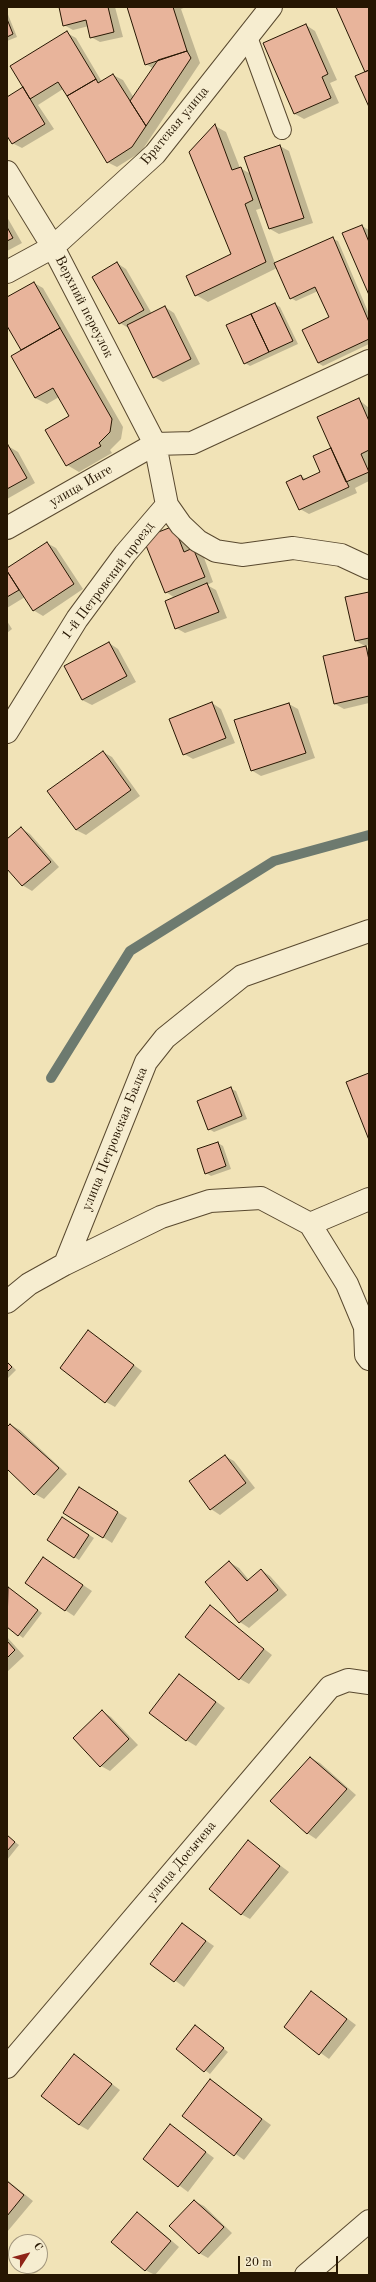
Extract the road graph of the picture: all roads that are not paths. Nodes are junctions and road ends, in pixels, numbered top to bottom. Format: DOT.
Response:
graph roads {
  1 [pos="271,7"];
  2 [pos="248,37"];
  3 [pos="282,130"];
  4 [pos="7,172"];
  5 [pos="53,247"];
  6 [pos="7,272"];
  7 [pos="369,361"];
  8 [pos="156,444"];
  9 [pos="166,505"];
  10 [pos="7,528"];
  11 [pos="369,568"];
  12 [pos="7,732"];
  13 [pos="369,931"];
  14 [pos="369,1200"];
  15 [pos="310,1224"];
  16 [pos="65,1264"];
  17 [pos="7,1302"];
  18 [pos="369,1359"];
  19 [pos="369,1683"];
  20 [pos="7,2067"];
  21 [pos="369,2221"];
  22 [pos="306,2275"];
  1 -- 2 [label="street, Братская улица"];
  2 -- 3 [label="lane"];
  2 -- 5 [label="street, Братская улица"];
  4 -- 5 [label="street, Верхний переулок"];
  5 -- 6 [label="street, Братская улица"];
  5 -- 8 [label="street, Верхний переулок"];
  7 -- 8 [label="street"];
  8 -- 9 [label="street"];
  8 -- 10 [label="street, улица Инге"];
  9 -- 11 [label="street"];
  9 -- 12 [label="street, 1-й Петровский проезд"];
  13 -- 16 [label="street, улица Петровская Балка"];
  14 -- 15 [label="street"];
  15 -- 16 [label="street"];
  15 -- 18 [label="street"];
  16 -- 17 [label="street"];
  19 -- 20 [label="street, улица Досычева"];
  21 -- 22 [label="street"];
}
